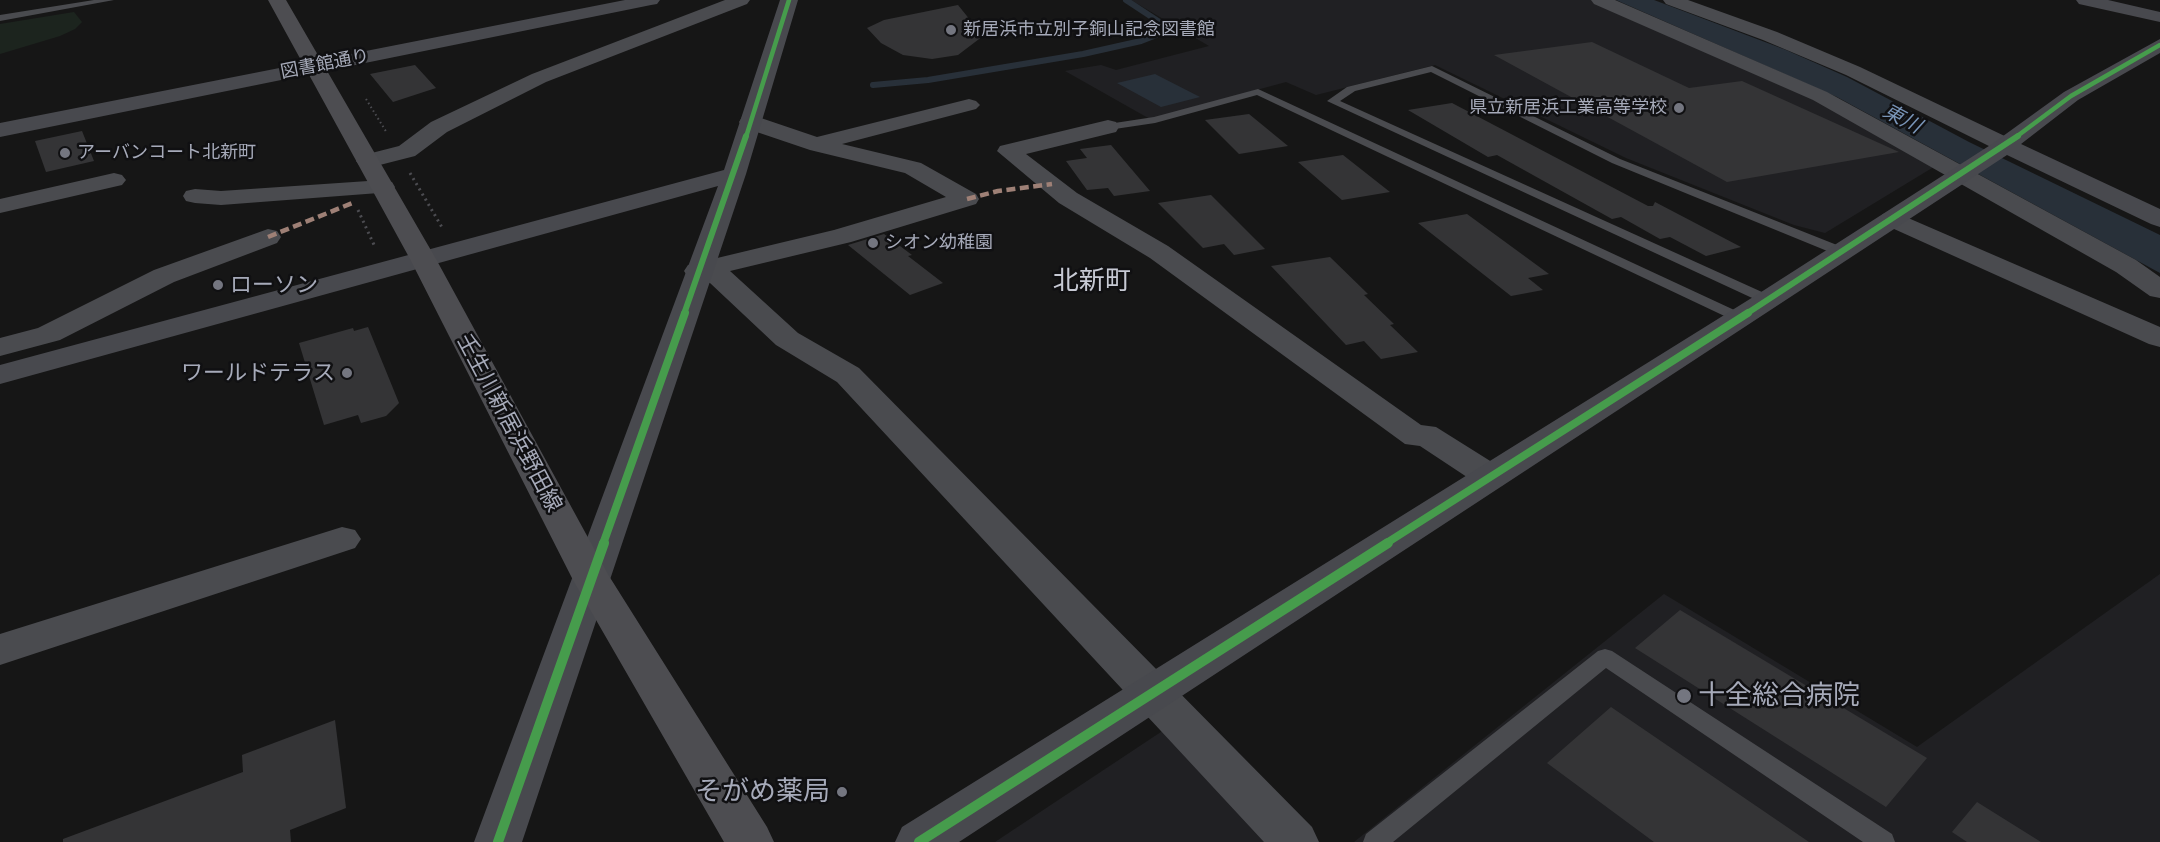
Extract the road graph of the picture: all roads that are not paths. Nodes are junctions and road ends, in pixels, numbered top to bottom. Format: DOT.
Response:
graph roads {
  1 [pos="69,0"];
  2 [pos="110,0"];
  3 [pos="277,0"];
  4 [pos="651,0"];
  5 [pos="741,0"];
  6 [pos="789,0"];
  7 [pos="1600,0"];
  8 [pos="1672,0"];
  9 [pos="2085,0"];
  10 [pos="0,12"];
  11 [pos="2160,17"];
  12 [pos="0,18"];
  13 [pos="2160,45"];
  14 [pos="315,66"];
  15 [pos="969,105"];
  16 [pos="750,122"];
  17 [pos="1108,127"];
  18 [pos="0,130"];
  19 [pos="816,144"];
  20 [pos="2002,147"];
  21 [pos="1964,172"];
  22 [pos="376,174"];
  23 [pos="734,174"];
  24 [pos="114,180"];
  25 [pos="195,196"];
  26 [pos="0,206"];
  27 [pos="1892,219"];
  28 [pos="2160,219"];
  29 [pos="268,237"];
  30 [pos="1842,252"];
  31 [pos="423,259"];
  32 [pos="698,271"];
  33 [pos="2160,290"];
  34 [pos="1754,309"];
  35 [pos="2160,338"];
  36 [pos="0,346"];
  37 [pos="0,375"];
  38 [pos="1491,477"];
  39 [pos="342,539"];
  40 [pos="592,580"];
  41 [pos="0,650"];
  42 [pos="1152,694"];
  43 [pos="498,842"];
  44 [pos="750,842"];
  45 [pos="919,842"];
  46 [pos="1295,842"];
  47 [pos="1375,842"];
  48 [pos="1883,842"];
  1 -- 10 [label="lane"];
  2 -- 12 [label="lane"];
  3 -- 14 [label="main road, 壬生川新居浜野田線"];
  4 -- 14 [label="street, 図書館通り"];
  5 -- 22 [label="street"];
  6 -- 16 [label="street"];
  7 -- 21 [label="street"];
  8 -- 20 [label="street"];
  9 -- 11 [label="street"];
  13 -- 20 [label="street"];
  14 -- 18 [label="street, 図書館通り"];
  14 -- 22 [label="main road, 壬生川新居浜野田線"];
  15 -- 19 [label="street"];
  16 -- 19 [label="street"];
  16 -- 23 [label="street"];
  17 -- 34 [label="lane"];
  17 -- 38 [label="street"];
  19 -- 32 [label="street"];
  20 -- 21 [label="street"];
  20 -- 28 [label="street"];
  21 -- 27 [label="street"];
  21 -- 33 [label="street"];
  22 -- 25 [label="street"];
  22 -- 31 [label="main road, 壬生川新居浜野田線"];
  23 -- 31 [label="street"];
  23 -- 32 [label="street"];
  24 -- 26 [label="street"];
  27 -- 30 [label="street"];
  27 -- 35 [label="street"];
  29 -- 36 [label="street"];
  30 -- 34 [label="street"];
  30 -- 34 [label="lane"];
  31 -- 37 [label="street"];
  31 -- 40 [label="main road, 壬生川新居浜野田線"];
  32 -- 40 [label="street"];
  32 -- 42 [label="street"];
  34 -- 38 [label="street"];
  38 -- 42 [label="street"];
  39 -- 41 [label="street"];
  40 -- 43 [label="street"];
  40 -- 44 [label="main road, 壬生川新居浜野田線"];
  42 -- 45 [label="street"];
  42 -- 46 [label="street"];
  47 -- 48 [label="lane"];
}
